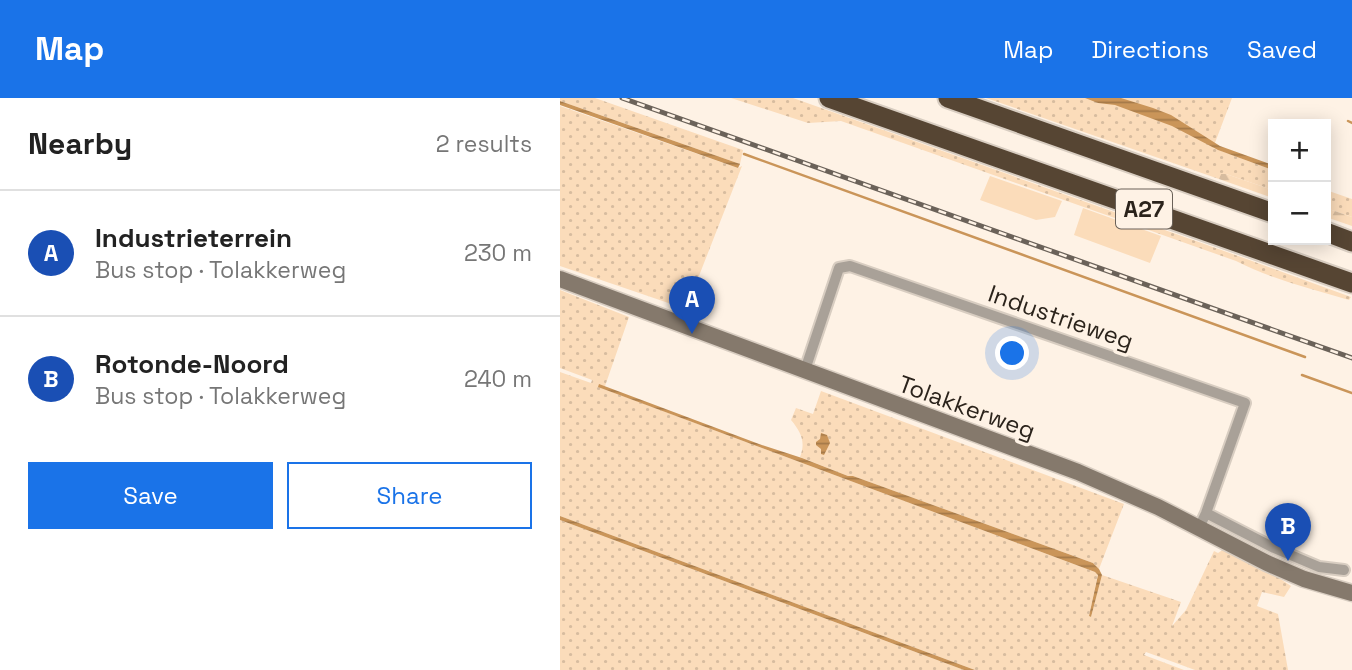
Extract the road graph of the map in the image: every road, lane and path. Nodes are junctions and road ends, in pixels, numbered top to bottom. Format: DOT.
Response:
graph roads {
  1 [pos="829,98"];
  2 [pos="948,98"];
  3 [pos="1268,211"];
  4 [pos="1331,234"];
  5 [pos="1352,242"];
  6 [pos="560,279"];
  7 [pos="1352,283"];
  8 [pos="805,370"];
  9 [pos="1203,520"];
  10 [pos="1344,570"];
  11 [pos="1352,593"];
  1 -- 7 [label="highway, A27"];
  2 -- 3 [label="highway, A27"];
  4 -- 5 [label="highway"];
  6 -- 8 [label="main road, Tolakkerweg"];
  8 -- 9 [label="main road, Tolakkerweg"];
  8 -- 9 [label="street, Industrieweg"];
  9 -- 10 [label="street"];
  9 -- 11 [label="main road, Tolakkerweg"];
}
